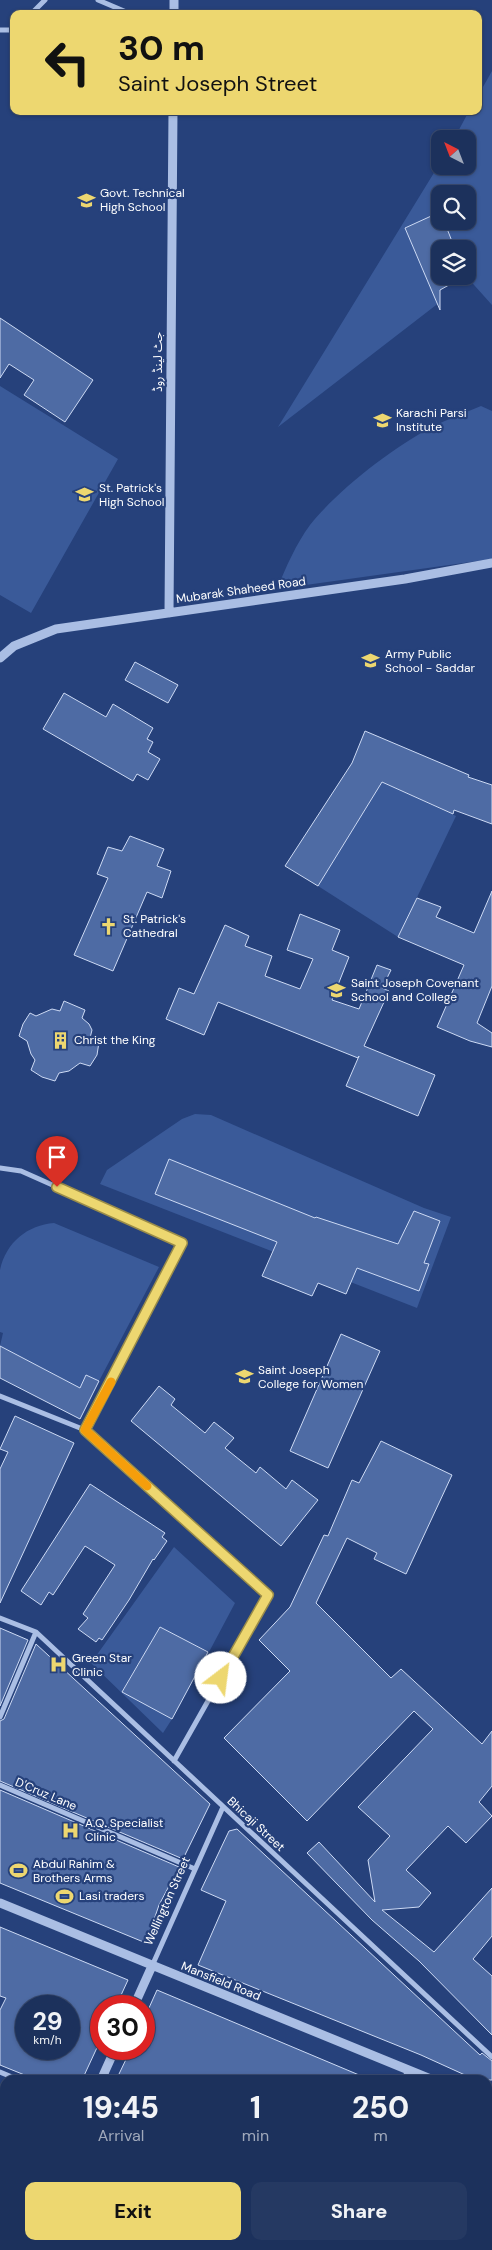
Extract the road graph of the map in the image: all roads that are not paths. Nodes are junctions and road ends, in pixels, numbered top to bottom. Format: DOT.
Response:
graph roads {
  1 [pos="45,0"];
  2 [pos="98,0"];
  3 [pos="35,10"];
  4 [pos="122,10"];
  5 [pos="173,115"];
  6 [pos="492,563"];
  7 [pos="169,613"];
  8 [pos="0,658"];
  9 [pos="0,1168"];
  10 [pos="0,1396"];
  11 [pos="85,1430"];
  12 [pos="0,1618"];
  13 [pos="36,1632"];
  14 [pos="0,1717"];
  15 [pos="174,1761"];
  16 [pos="0,1785"];
  17 [pos="223,1807"];
  18 [pos="195,1869"];
  19 [pos="0,1904"];
  20 [pos="152,1966"];
  21 [pos="139,1995"];
  22 [pos="492,2057"];
  23 [pos="110,2060"];
  24 [pos="408,2071"];
  25 [pos="103,2075"];
  26 [pos="406,2075"];
  27 [pos="419,2075"];
  1 -- 3 [label="street"];
  2 -- 4 [label="street"];
  5 -- 7 [label="street, جٹ لینڈ روڈ"];
  6 -- 7 [label="street, Mubarak Shaheed Road"];
  7 -- 8 [label="street, Mubarak Shaheed Road"];
  9 -- 11 [label="street"];
  10 -- 11 [label="street"];
  11 -- 15 [label="street"];
  12 -- 13 [label="street, Bhicaji Street"];
  13 -- 14 [label="street"];
  13 -- 15 [label="street, Bhicaji Street"];
  15 -- 17 [label="street, Bhicaji Street"];
  16 -- 18 [label="street, D'Cruz Lane"];
  17 -- 18 [label="street, Wellington Street"];
  17 -- 22 [label="street, Bhicaji Street"];
  18 -- 20 [label="street, Wellington Street"];
  19 -- 20 [label="street, Mansfield Road"];
  20 -- 21 [label="street, Wellington Street"];
  20 -- 24 [label="street, Mansfield Road"];
  23 -- 25 [label="street"];
  24 -- 26 [label="street"];
  24 -- 27 [label="street, Mansfield Road"];
}
